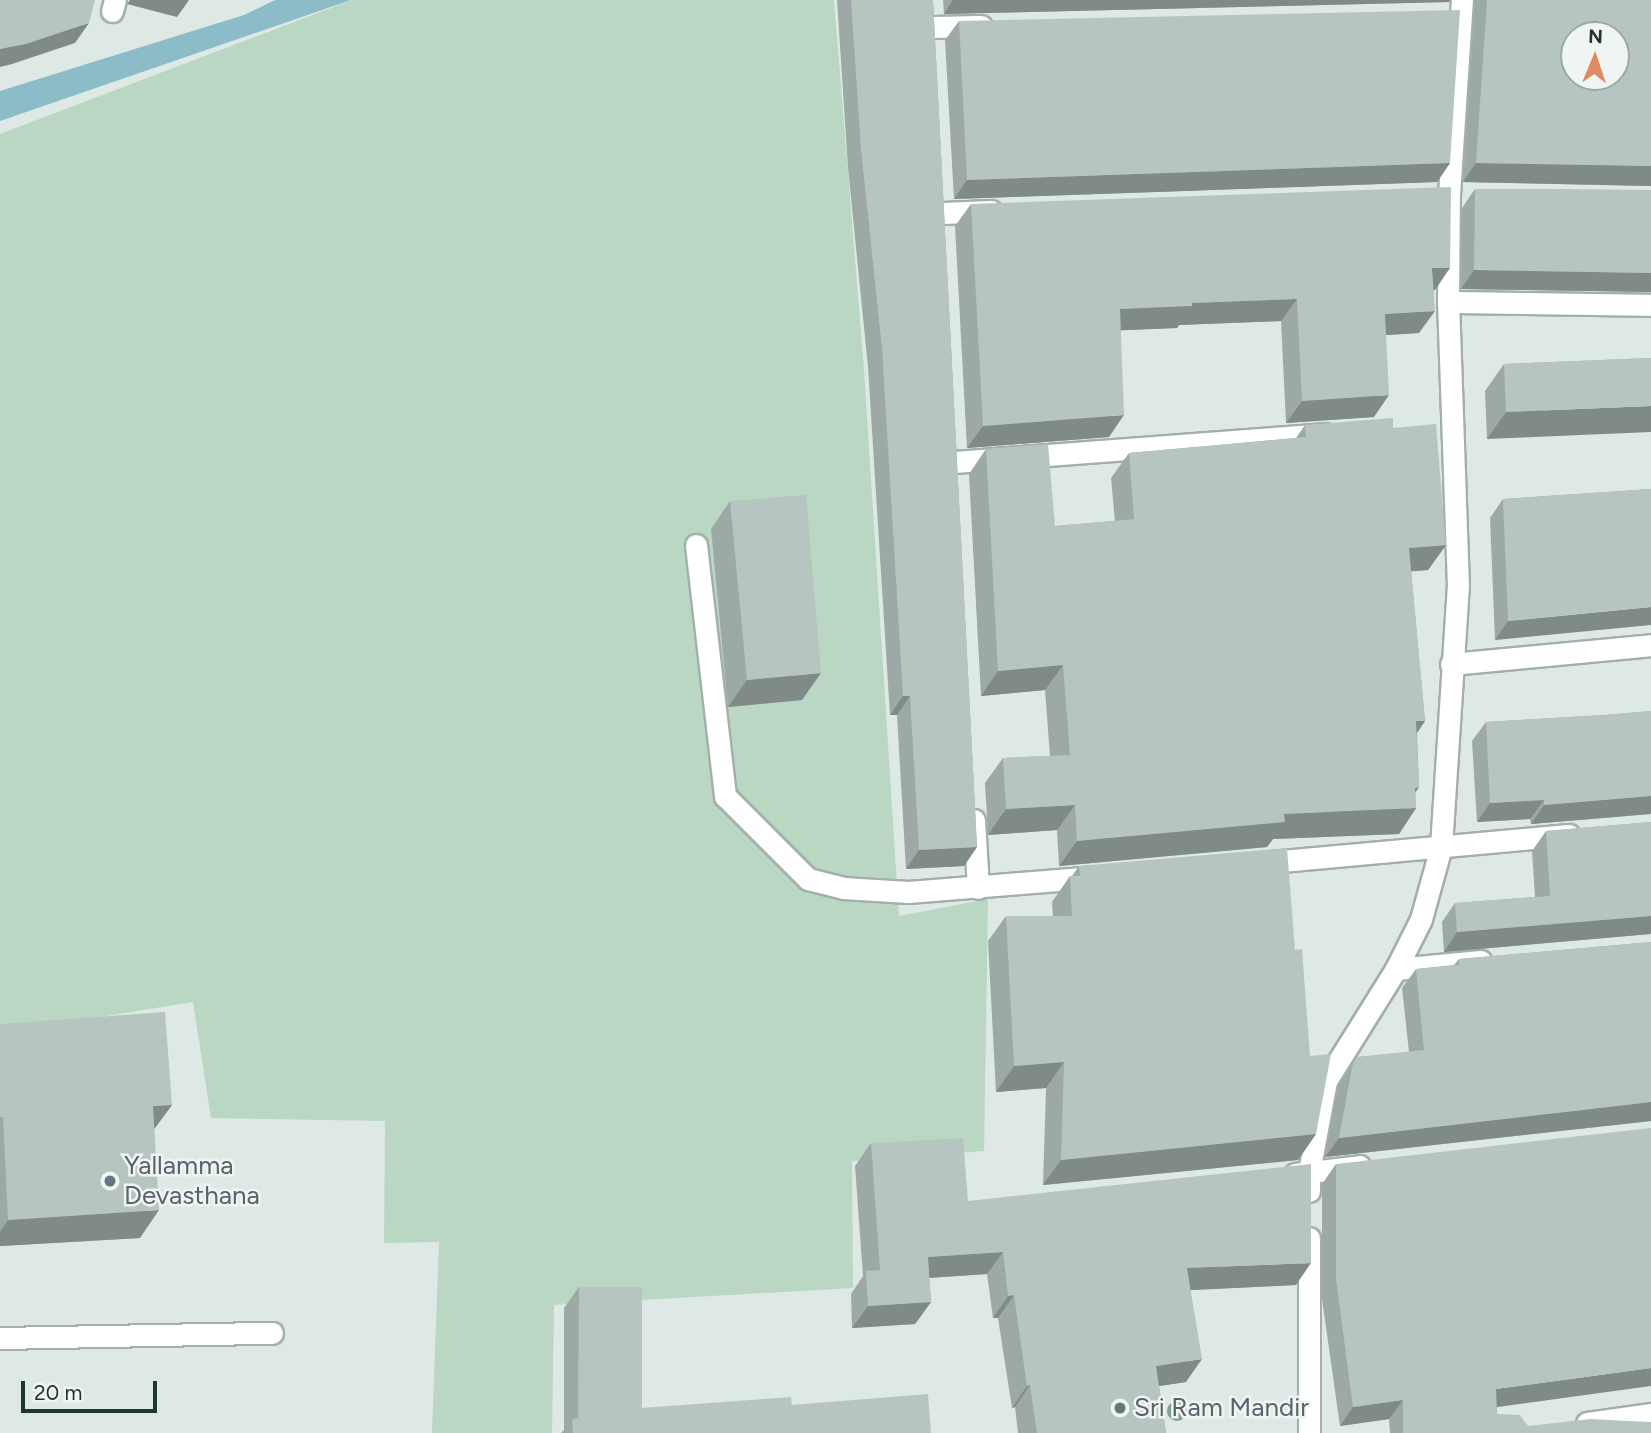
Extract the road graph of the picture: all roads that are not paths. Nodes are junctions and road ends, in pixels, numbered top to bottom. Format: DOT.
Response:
graph roads {
  1 [pos="930,0"];
  2 [pos="1456,10"];
  3 [pos="1001,26"];
  4 [pos="931,27"];
  5 [pos="932,54"];
  6 [pos="939,187"];
  7 [pos="1449,195"];
  8 [pos="1476,195"];
  9 [pos="1422,196"];
  10 [pos="1010,211"];
  11 [pos="941,213"];
  12 [pos="942,241"];
  13 [pos="1448,302"];
  14 [pos="1651,305"];
  15 [pos="1340,433"];
  16 [pos="954,434"];
  17 [pos="955,462"];
  18 [pos="957,489"];
  19 [pos="696,545"];
  20 [pos="1651,645"];
  21 [pos="1451,664"];
  22 [pos="974,805"];
  23 [pos="1586,834"];
  24 [pos="1441,847"];
  25 [pos="1237,865"];
  26 [pos="1114,876"];
  27 [pos="978,888"];
  28 [pos="1504,959"];
  29 [pos="1396,969"];
  30 [pos="1377,1164"];
  31 [pos="1308,1172"];
  32 [pos="1268,1176"];
  33 [pos="272,1333"];
  34 [pos="0,1338"];
  35 [pos="1651,1414"];
  36 [pos="1572,1426"];
  37 [pos="1309,1433"];
  1 -- 4 [label="street"];
  2 -- 7 [label="street"];
  3 -- 4 [label="street"];
  4 -- 5 [label="street"];
  6 -- 11 [label="street"];
  7 -- 8 [label="street"];
  7 -- 9 [label="street"];
  7 -- 13 [label="street"];
  10 -- 11 [label="street"];
  11 -- 12 [label="street"];
  13 -- 14 [label="street"];
  13 -- 21 [label="street"];
  15 -- 17 [label="street"];
  16 -- 17 [label="street"];
  17 -- 18 [label="street"];
  19 -- 27 [label="street"];
  20 -- 21 [label="street"];
  21 -- 24 [label="street"];
  22 -- 27 [label="street"];
  23 -- 24 [label="street"];
  24 -- 25 [label="street"];
  24 -- 29 [label="street"];
  26 -- 27 [label="street"];
  28 -- 29 [label="street"];
  29 -- 31 [label="street"];
  30 -- 31 [label="street"];
  31 -- 32 [label="street"];
  31 -- 37 [label="street"];
  33 -- 34 [label="street"];
  35 -- 36 [label="street"];
}
